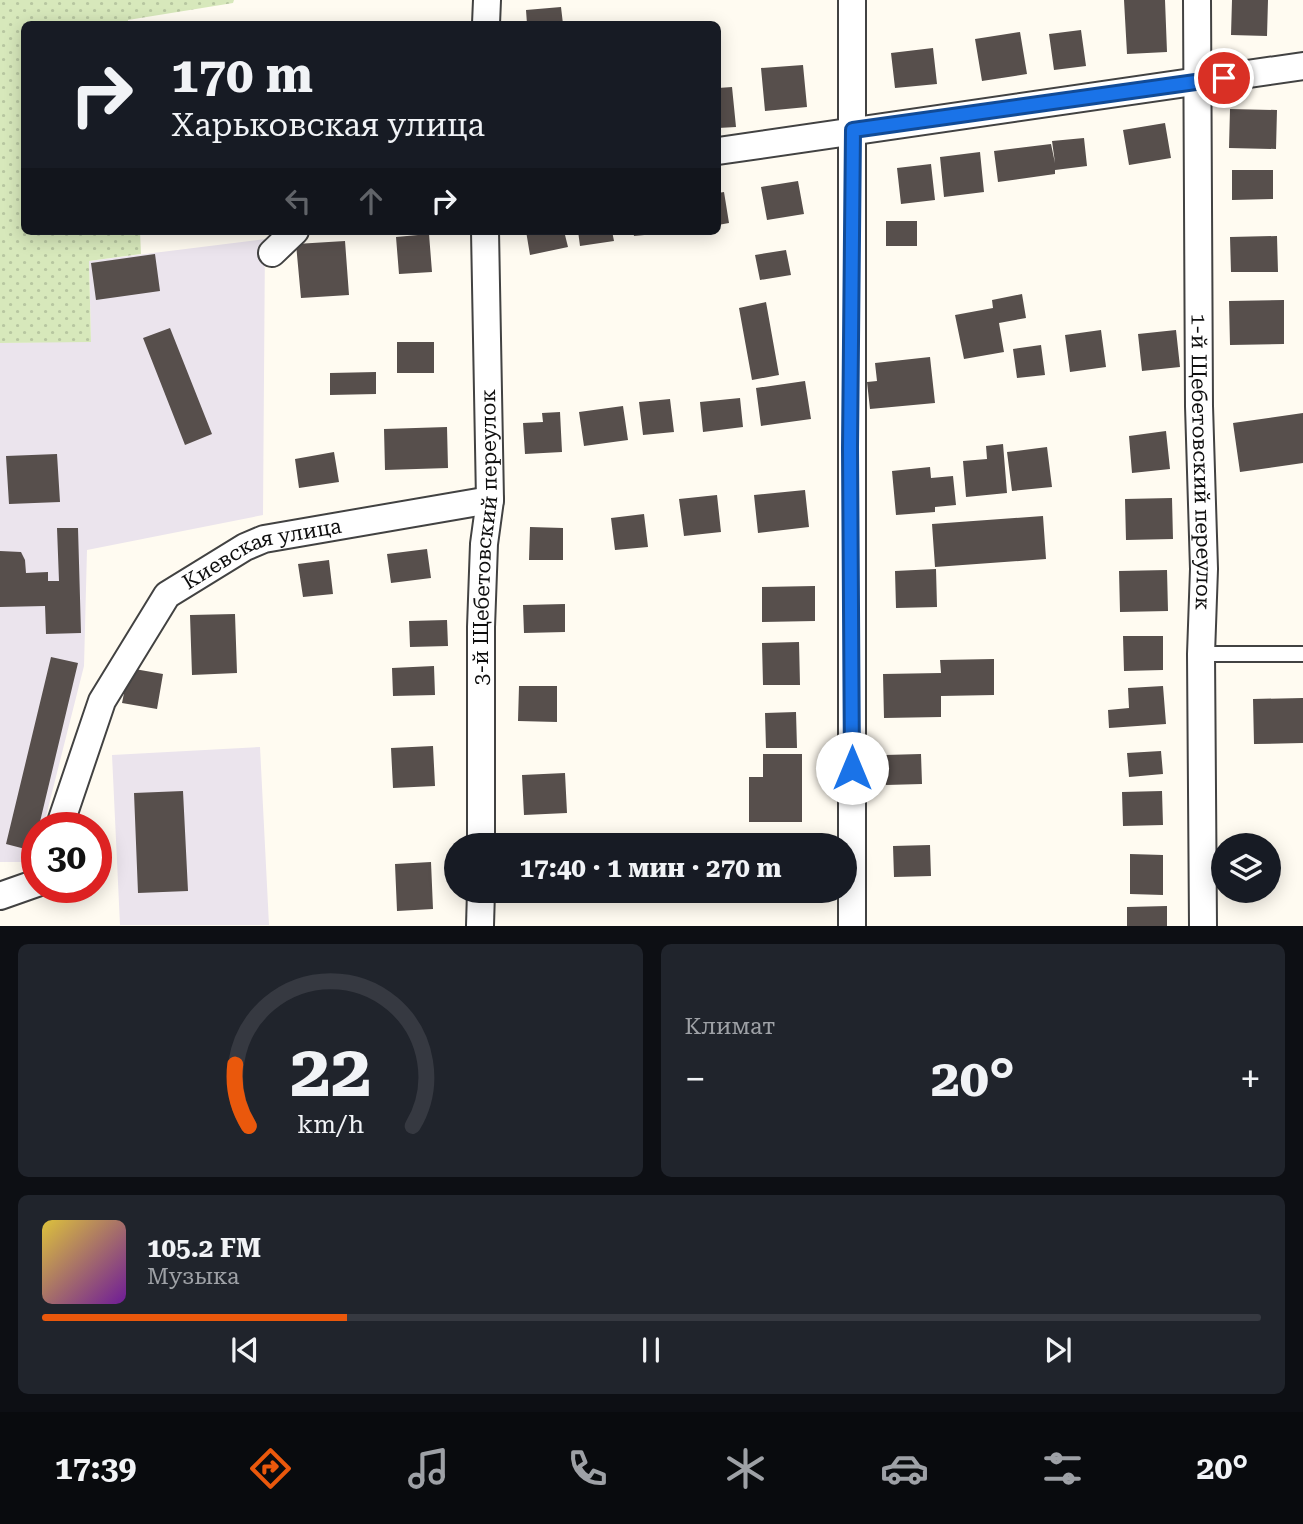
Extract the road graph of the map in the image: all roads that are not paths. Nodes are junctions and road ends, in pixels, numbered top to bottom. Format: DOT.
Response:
graph roads {
  1 [pos="486,0"];
  2 [pos="852,0"];
  3 [pos="1197,0"];
  4 [pos="486,21"];
  5 [pos="1303,66"];
  6 [pos="1198,82"];
  7 [pos="853,130"];
  8 [pos="721,151"];
  9 [pos="291,235"];
  10 [pos="485,235"];
  11 [pos="272,253"];
  12 [pos="490,500"];
  13 [pos="1201,654"];
  14 [pos="1303,654"];
  15 [pos="64,812"];
  16 [pos="481,833"];
  17 [pos="21,889"];
  18 [pos="0,896"];
  19 [pos="481,903"];
  20 [pos="481,926"];
  21 [pos="852,926"];
  22 [pos="1203,926"];
  1 -- 4 [label="street"];
  2 -- 7 [label="street"];
  3 -- 6 [label="street, 1-й Щебетовский переулок"];
  5 -- 6 [label="street"];
  6 -- 7 [label="street"];
  6 -- 13 [label="street, 1-й Щебетовский переулок"];
  7 -- 8 [label="street"];
  7 -- 21 [label="street"];
  9 -- 11 [label="street"];
  10 -- 12 [label="street, 3-й Щебетовский переулок"];
  12 -- 15 [label="street, Киевская улица"];
  12 -- 16 [label="street, 3-й Щебетовский переулок"];
  13 -- 14 [label="lane"];
  13 -- 22 [label="street, 1-й Щебетовский переулок"];
  17 -- 18 [label="street"];
  19 -- 20 [label="street"];
}
